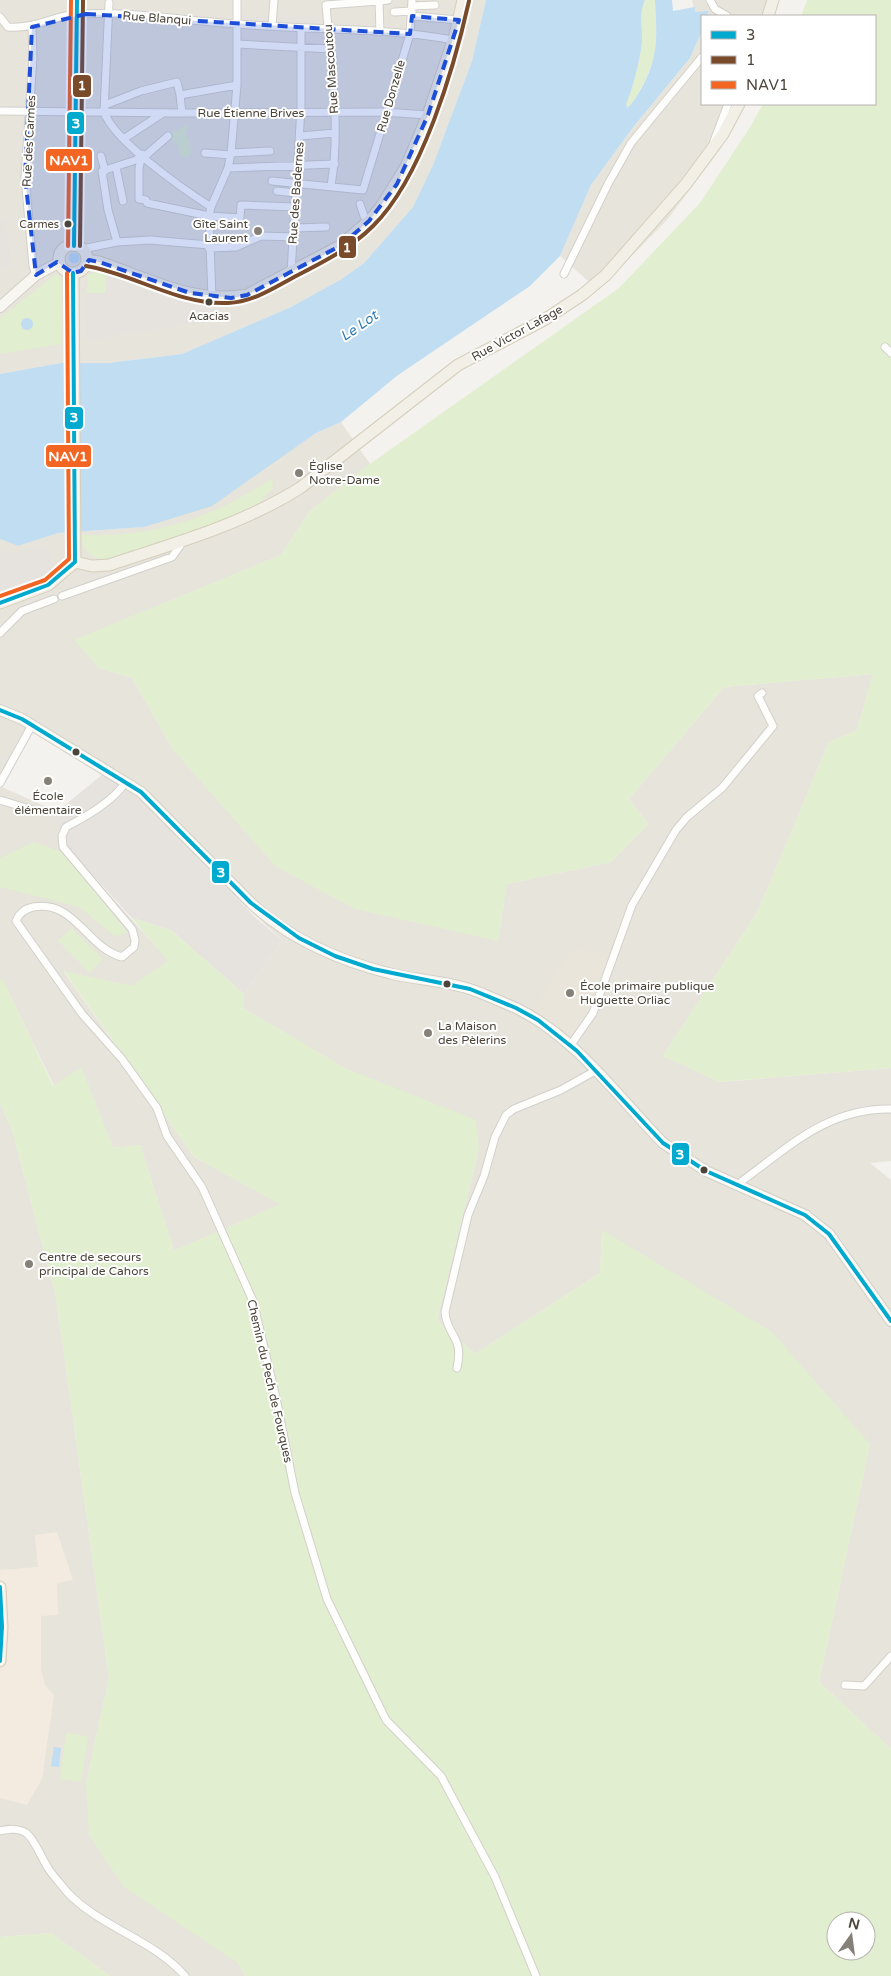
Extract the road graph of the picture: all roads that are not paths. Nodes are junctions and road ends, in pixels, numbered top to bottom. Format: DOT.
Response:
graph roads {
  1 [pos="77,0"];
  2 [pos="237,0"];
  3 [pos="274,0"];
  4 [pos="388,0"];
  5 [pos="463,0"];
  6 [pos="710,0"];
  7 [pos="772,0"];
  8 [pos="379,1"];
  9 [pos="109,3"];
  10 [pos="435,5"];
  11 [pos="412,8"];
  12 [pos="394,12"];
  13 [pos="714,13"];
  14 [pos="77,14"];
  15 [pos="109,14"];
  16 [pos="768,15"];
  17 [pos="0,17"];
  18 [pos="459,20"];
  19 [pos="236,24"];
  20 [pos="272,26"];
  21 [pos="32,27"];
  22 [pos="301,28"];
  23 [pos="329,30"];
  24 [pos="380,32"];
  25 [pos="410,34"];
  26 [pos="453,40"];
  27 [pos="237,44"];
  28 [pos="301,49"];
  29 [pos="331,49"];
  30 [pos="701,58"];
  31 [pos="237,85"];
  32 [pos="180,95"];
  33 [pos="728,105"];
  34 [pos="738,105"];
  35 [pos="105,108"];
  36 [pos="0,110"];
  37 [pos="30,110"];
  38 [pos="74,111"];
  39 [pos="386,112"];
  40 [pos="163,113"];
  41 [pos="182,113"];
  42 [pos="233,113"];
  43 [pos="301,113"];
  44 [pos="334,114"];
  45 [pos="428,115"];
  46 [pos="335,133"];
  47 [pos="168,136"];
  48 [pos="300,136"];
  49 [pos="125,138"];
  50 [pos="712,150"];
  51 [pos="270,151"];
  52 [pos="205,153"];
  53 [pos="231,154"];
  54 [pos="101,156"];
  55 [pos="143,156"];
  56 [pos="335,164"];
  57 [pos="298,166"];
  58 [pos="116,167"];
  59 [pos="228,168"];
  60 [pos="104,171"];
  61 [pos="272,181"];
  62 [pos="298,182"];
  63 [pos="331,186"];
  64 [pos="277,191"];
  65 [pos="297,192"];
  66 [pos="123,201"];
  67 [pos="360,204"];
  68 [pos="211,206"];
  69 [pos="296,207"];
  70 [pos="209,216"];
  71 [pos="369,221"];
  72 [pos="326,227"];
  73 [pos="294,228"];
  74 [pos="294,237"];
  75 [pos="117,242"];
  76 [pos="209,246"];
  77 [pos="81,252"];
  78 [pos="60,262"];
  79 [pos="73,273"];
  80 [pos="291,273"];
  81 [pos="564,274"];
  82 [pos="36,275"];
  83 [pos="212,298"];
  84 [pos="0,307"];
  85 [pos="886,347"];
  86 [pos="891,353"];
  87 [pos="179,541"];
  88 [pos="75,562"];
  89 [pos="62,596"];
  90 [pos="54,599"];
  91 [pos="0,603"];
  92 [pos="0,633"];
  93 [pos="762,693"];
  94 [pos="0,710"];
  95 [pos="32,725"];
  96 [pos="126,782"];
  97 [pos="0,783"];
  98 [pos="0,800"];
  99 [pos="33,810"];
  100 [pos="570,1046"];
  101 [pos="595,1072"];
  102 [pos="891,1109"];
  103 [pos="739,1186"];
  104 [pos="891,1321"];
  105 [pos="457,1368"];
  106 [pos="0,1587"];
  107 [pos="891,1656"];
  108 [pos="0,1661"];
  109 [pos="845,1685"];
  110 [pos="0,1831"];
  111 [pos="185,1976"];
  112 [pos="536,1976"];
  1 -- 14 [label="street"];
  2 -- 19 [label="street"];
  3 -- 20 [label="street"];
  4 -- 8 [label="street, Rue Mascoutou"];
  5 -- 18 [label="main road"];
  6 -- 13 [label="street"];
  7 -- 16 [label="main road"];
  8 -- 23 [label="street, Rue Mascoutou"];
  8 -- 24 [label="street"];
  9 -- 15 [label="street"];
  10 -- 11 [label="street"];
  11 -- 12 [label="street"];
  11 -- 18 [label="street"];
  11 -- 25 [label="street, Rue Donzelle"];
  14 -- 15 [label="street, Rue Blanqui"];
  14 -- 21 [label="street, Rue Blanqui"];
  14 -- 38 [label="street"];
  15 -- 19 [label="street, Rue Blanqui"];
  15 -- 35 [label="street"];
  17 -- 21 [label="street, Rue Blanqui"];
  18 -- 26 [label="main road"];
  19 -- 20 [label="street, Rue Blanqui"];
  19 -- 27 [label="street"];
  20 -- 22 [label="street, Rue Blanqui"];
  21 -- 37 [label="street, Rue des Carmes"];
  22 -- 23 [label="street, Rue Blanqui"];
  22 -- 28 [label="street, Rue des Badernes"];
  23 -- 24 [label="street, Rue Blanqui"];
  23 -- 29 [label="street, Rue Mascoutou"];
  24 -- 25 [label="street, Rue Blanqui"];
  25 -- 26 [label="street, Rue Blanqui"];
  25 -- 39 [label="street, Rue Donzelle"];
  26 -- 45 [label="main road"];
  27 -- 28 [label="street"];
  27 -- 31 [label="street"];
  28 -- 29 [label="street"];
  28 -- 43 [label="street, Rue des Badernes"];
  29 -- 44 [label="street, Rue Mascoutou"];
  30 -- 81 [label="street"];
  31 -- 32 [label="street"];
  31 -- 42 [label="street"];
  32 -- 35 [label="street"];
  32 -- 41 [label="street"];
  33 -- 50 [label="street"];
  34 -- 50 [label="main road, Rue Victor Lafage"];
  35 -- 38 [label="street, Rue Étienne Brives"];
  35 -- 40 [label="street, Rue Étienne Brives"];
  35 -- 49 [label="street"];
  36 -- 37 [label="street, Rue Étienne Brives"];
  37 -- 38 [label="street, Rue Étienne Brives"];
  37 -- 82 [label="street, Rue des Carmes"];
  38 -- 77 [label="street"];
  39 -- 44 [label="street, Rue Étienne Brives"];
  39 -- 45 [label="street, Rue Étienne Brives"];
  39 -- 63 [label="street, Rue Donzelle"];
  40 -- 41 [label="street, Rue Étienne Brives"];
  40 -- 49 [label="street"];
  41 -- 42 [label="street, Rue Étienne Brives"];
  42 -- 43 [label="street, Rue Étienne Brives"];
  42 -- 53 [label="street"];
  43 -- 44 [label="street, Rue Étienne Brives"];
  43 -- 48 [label="street, Rue des Badernes"];
  44 -- 46 [label="street, Rue Mascoutou"];
  45 -- 71 [label="main road"];
  46 -- 48 [label="street"];
  46 -- 56 [label="street, Rue Mascoutou"];
  47 -- 55 [label="street"];
  48 -- 57 [label="street, Rue des Badernes"];
  49 -- 55 [label="street"];
  50 -- 87 [label="main road, Rue Victor Lafage"];
  51 -- 53 [label="street"];
  52 -- 53 [label="street"];
  53 -- 59 [label="street"];
  54 -- 60 [label="street"];
  55 -- 58 [label="street"];
  55 -- 68 [label="street"];
  55 -- 70 [label="street"];
  56 -- 57 [label="street"];
  56 -- 63 [label="street, Rue Mascoutou"];
  57 -- 59 [label="street"];
  57 -- 62 [label="street, Rue des Badernes"];
  58 -- 60 [label="street"];
  58 -- 66 [label="street"];
  59 -- 68 [label="street"];
  60 -- 75 [label="street"];
  61 -- 62 [label="street"];
  62 -- 63 [label="street"];
  62 -- 65 [label="street, Rue des Badernes"];
  64 -- 65 [label="street"];
  65 -- 69 [label="street, Rue des Badernes"];
  67 -- 71 [label="street"];
  68 -- 70 [label="street"];
  69 -- 70 [label="street"];
  69 -- 73 [label="street, Rue des Badernes"];
  70 -- 76 [label="street"];
  71 -- 80 [label="main road"];
  72 -- 73 [label="street"];
  73 -- 74 [label="street, Rue des Badernes"];
  74 -- 76 [label="street"];
  74 -- 80 [label="street, Rue des Badernes"];
  75 -- 76 [label="street"];
  75 -- 77 [label="street"];
  76 -- 83 [label="street"];
  77 -- 78 [label="main road"];
  77 -- 79 [label="main road"];
  77 -- 83 [label="main road"];
  78 -- 79 [label="main road"];
  78 -- 82 [label="street"];
  79 -- 88 [label="main road"];
  80 -- 83 [label="main road"];
  82 -- 84 [label="street"];
  85 -- 86 [label="street"];
  87 -- 88 [label="main road, Rue Victor Lafage"];
  87 -- 89 [label="street"];
  88 -- 91 [label="main road"];
  90 -- 92 [label="street"];
  93 -- 100 [label="street"];
  94 -- 95 [label="street"];
  95 -- 96 [label="street"];
  95 -- 97 [label="street"];
  96 -- 100 [label="street"];
  96 -- 112 [label="street, Chemin du Pech de Fourques"];
  98 -- 99 [label="street"];
  100 -- 101 [label="street"];
  101 -- 103 [label="street"];
  101 -- 105 [label="street"];
  102 -- 103 [label="street"];
  103 -- 104 [label="street"];
  106 -- 108 [label="main road"];
  107 -- 109 [label="street"];
  110 -- 111 [label="street"];
}
